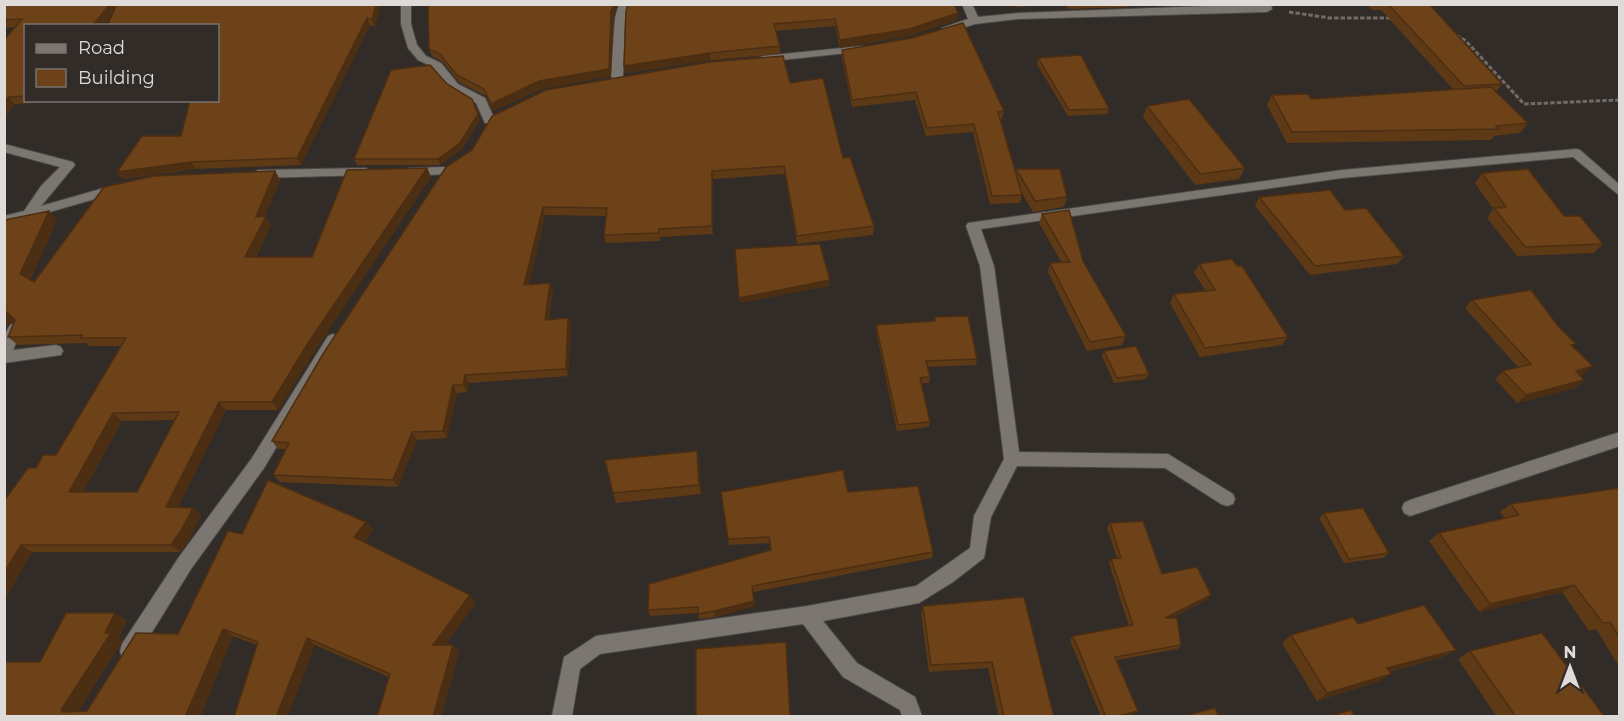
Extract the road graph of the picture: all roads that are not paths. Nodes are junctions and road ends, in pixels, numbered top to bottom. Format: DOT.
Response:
graph roads {
  1 [pos="406,4"];
  2 [pos="624,4"];
  3 [pos="967,4"];
  4 [pos="1267,7"];
  5 [pos="974,21"];
  6 [pos="932,35"];
  7 [pos="877,47"];
  8 [pos="752,61"];
  9 [pos="635,78"];
  10 [pos="490,122"];
  11 [pos="4,148"];
  12 [pos="244,174"];
  13 [pos="130,185"];
  14 [pos="431,191"];
  15 [pos="1620,192"];
  16 [pos="30,212"];
  17 [pos="4,221"];
  18 [pos="341,327"];
  19 [pos="15,329"];
  20 [pos="56,351"];
  21 [pos="4,355"];
  22 [pos="1620,439"];
  23 [pos="1012,459"];
  24 [pos="1227,499"];
  25 [pos="1410,508"];
  26 [pos="807,615"];
  27 [pos="118,669"];
  28 [pos="562,717"];
  29 [pos="912,717"];
  1 -- 10 [label="street"];
  2 -- 9 [label="street"];
  3 -- 5 [label="street"];
  4 -- 5 [label="street"];
  5 -- 6 [label="street"];
  7 -- 8 [label="street"];
  11 -- 16 [label="street"];
  12 -- 14 [label="street"];
  13 -- 16 [label="street"];
  15 -- 23 [label="street"];
  16 -- 17 [label="street"];
  18 -- 27 [label="street"];
  19 -- 21 [label="street"];
  20 -- 21 [label="street"];
  22 -- 25 [label="street"];
  23 -- 24 [label="street"];
  23 -- 26 [label="street"];
  26 -- 28 [label="street"];
  26 -- 29 [label="street"];
}
